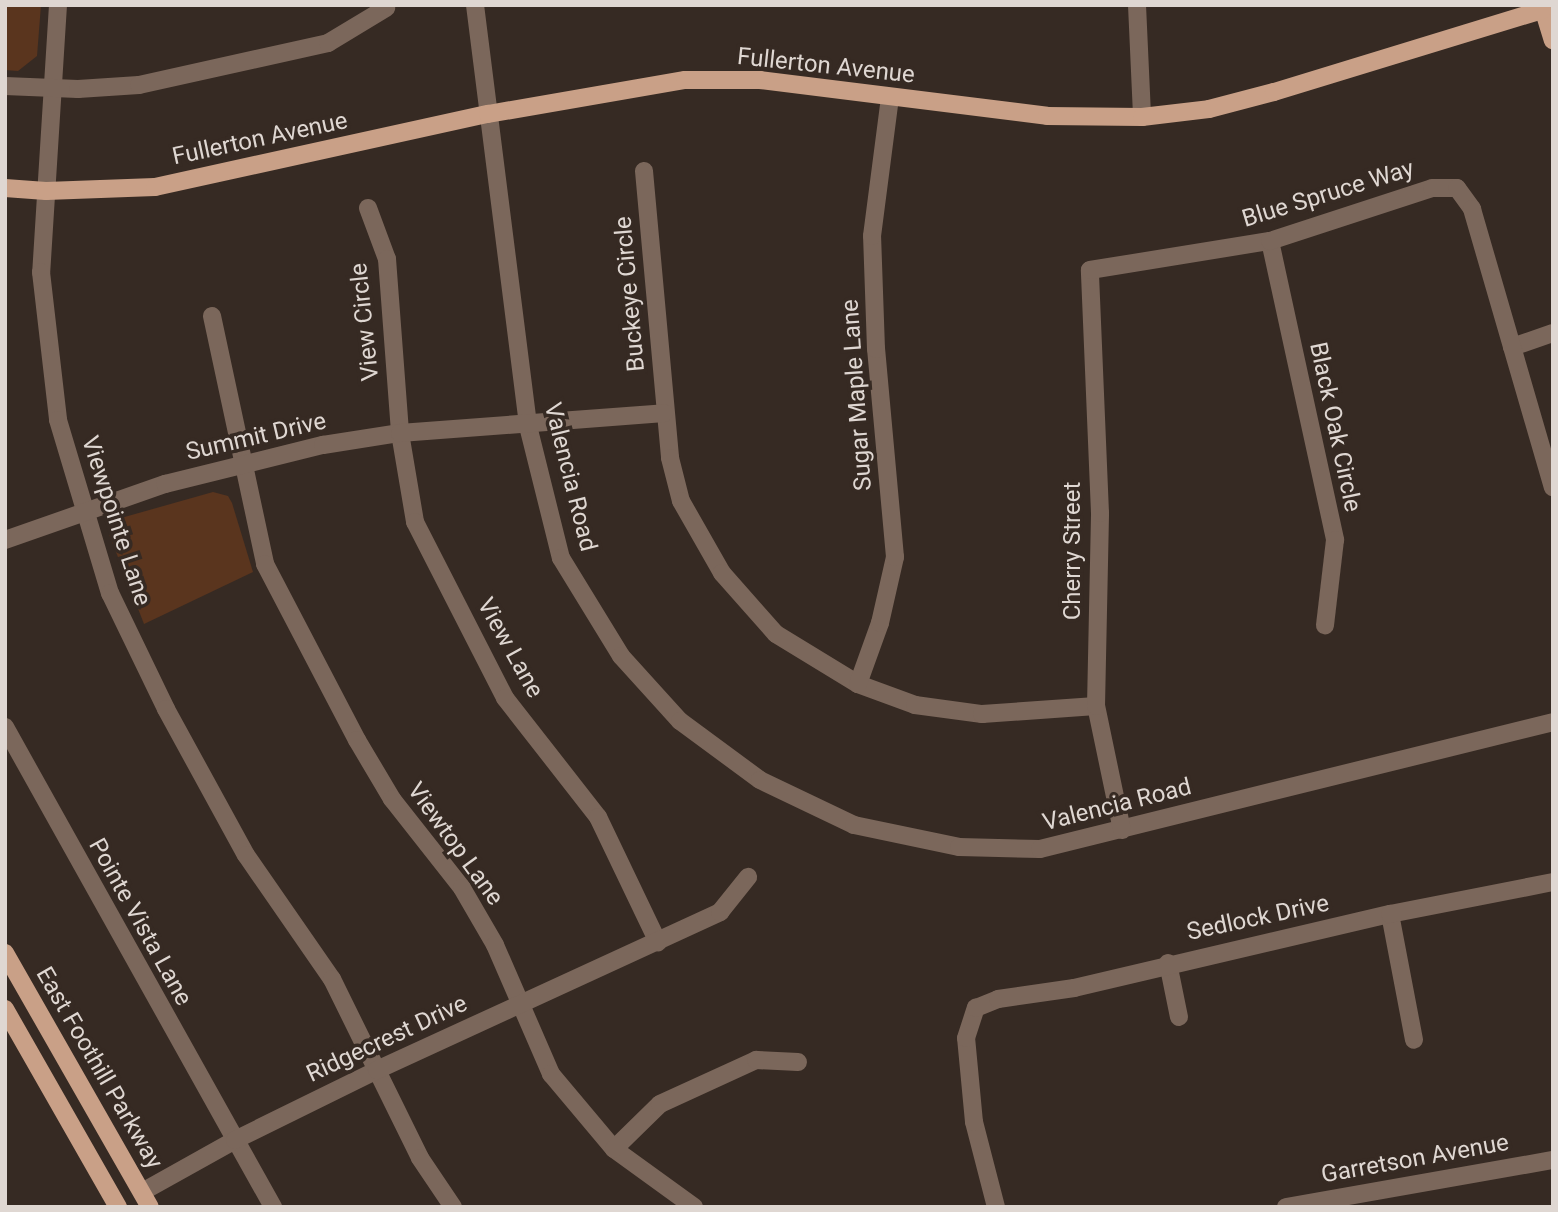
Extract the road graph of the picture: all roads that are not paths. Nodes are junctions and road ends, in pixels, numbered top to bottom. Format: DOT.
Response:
graph roads {
  1 [pos="58,5"];
  2 [pos="475,5"];
  3 [pos="1137,5"];
  4 [pos="386,8"];
  5 [pos="1546,8"];
  6 [pos="1553,40"];
  7 [pos="5,86"];
  8 [pos="50,89"];
  9 [pos="890,98"];
  10 [pos="488,114"];
  11 [pos="1142,117"];
  12 [pos="644,171"];
  13 [pos="5,188"];
  14 [pos="46,191"];
  15 [pos="368,208"];
  16 [pos="1270,241"];
  17 [pos="1090,271"];
  18 [pos="212,316"];
  19 [pos="1553,333"];
  20 [pos="1512,347"];
  21 [pos="664,413"];
  22 [pos="527,426"];
  23 [pos="400,433"];
  24 [pos="242,464"];
  25 [pos="1553,487"];
  26 [pos="84,510"];
  27 [pos="5,540"];
  28 [pos="1325,625"];
  29 [pos="858,684"];
  30 [pos="1096,706"];
  31 [pos="1553,722"];
  32 [pos="5,727"];
  33 [pos="1122,830"];
  34 [pos="748,877"];
  35 [pos="1553,882"];
  36 [pos="1390,914"];
  37 [pos="658,942"];
  38 [pos="5,953"];
  39 [pos="1168,963"];
  40 [pos="520,1004"];
  41 [pos="5,1009"];
  42 [pos="1179,1017"];
  43 [pos="1414,1040"];
  44 [pos="797,1062"];
  45 [pos="377,1070"];
  46 [pos="234,1140"];
  47 [pos="614,1149"];
  48 [pos="1553,1160"];
  49 [pos="146,1199"];
  50 [pos="118,1207"];
  51 [pos="273,1207"];
  52 [pos="453,1207"];
  53 [pos="694,1207"];
  54 [pos="996,1207"];
  55 [pos="1286,1207"];
  1 -- 8 [label="street, Viewpointe Lane"];
  2 -- 10 [label="street, Valencia Road"];
  3 -- 11 [label="street"];
  4 -- 8 [label="street"];
  5 -- 6 [label="main road"];
  5 -- 11 [label="main road, Fullerton Avenue"];
  7 -- 8 [label="street"];
  8 -- 14 [label="street, Viewpointe Lane"];
  9 -- 10 [label="main road, Fullerton Avenue"];
  9 -- 11 [label="main road, Fullerton Avenue"];
  9 -- 29 [label="street, Sugar Maple Lane"];
  10 -- 14 [label="main road, Fullerton Avenue"];
  10 -- 22 [label="street, Valencia Road"];
  12 -- 21 [label="street, Buckeye Circle"];
  13 -- 14 [label="main road, Fullerton Avenue"];
  14 -- 26 [label="street, Viewpointe Lane"];
  15 -- 23 [label="street, View Circle"];
  16 -- 17 [label="street, Blue Spruce Way"];
  16 -- 20 [label="street, Blue Spruce Way"];
  16 -- 28 [label="street, Black Oak Circle"];
  17 -- 30 [label="street, Cherry Street"];
  18 -- 24 [label="street, Viewtop Lane"];
  19 -- 20 [label="street"];
  20 -- 25 [label="street"];
  21 -- 22 [label="street, Summit Drive"];
  21 -- 29 [label="street, Buckeye Circle"];
  22 -- 23 [label="street, Summit Drive"];
  22 -- 33 [label="street, Valencia Road"];
  23 -- 24 [label="street, Summit Drive"];
  23 -- 37 [label="street, View Lane"];
  24 -- 26 [label="street, Summit Drive"];
  24 -- 40 [label="street, Viewtop Lane"];
  26 -- 27 [label="street, Summit Drive"];
  26 -- 45 [label="street, Viewpointe Lane"];
  29 -- 30 [label="street, Buckeye Circle"];
  30 -- 33 [label="street, Cherry Street"];
  31 -- 33 [label="street, Valencia Road"];
  32 -- 46 [label="street, Pointe Vista Lane"];
  34 -- 37 [label="street, Ridgecrest Drive"];
  35 -- 36 [label="street, Sedlock Drive"];
  36 -- 39 [label="street, Sedlock Drive"];
  36 -- 43 [label="street"];
  37 -- 40 [label="street, Ridgecrest Drive"];
  38 -- 49 [label="main road, East Foothill Parkway"];
  39 -- 42 [label="street"];
  39 -- 54 [label="street, Sedlock Drive"];
  40 -- 45 [label="street, Ridgecrest Drive"];
  40 -- 47 [label="street, Viewtop Lane"];
  41 -- 50 [label="main road"];
  44 -- 47 [label="street"];
  45 -- 46 [label="street, Ridgecrest Drive"];
  45 -- 52 [label="street, Viewpointe Lane"];
  46 -- 49 [label="street, Ridgecrest Drive"];
  46 -- 51 [label="street, Pointe Vista Lane"];
  47 -- 53 [label="street, Viewtop Lane"];
  48 -- 55 [label="street, Garretson Avenue"];
}
